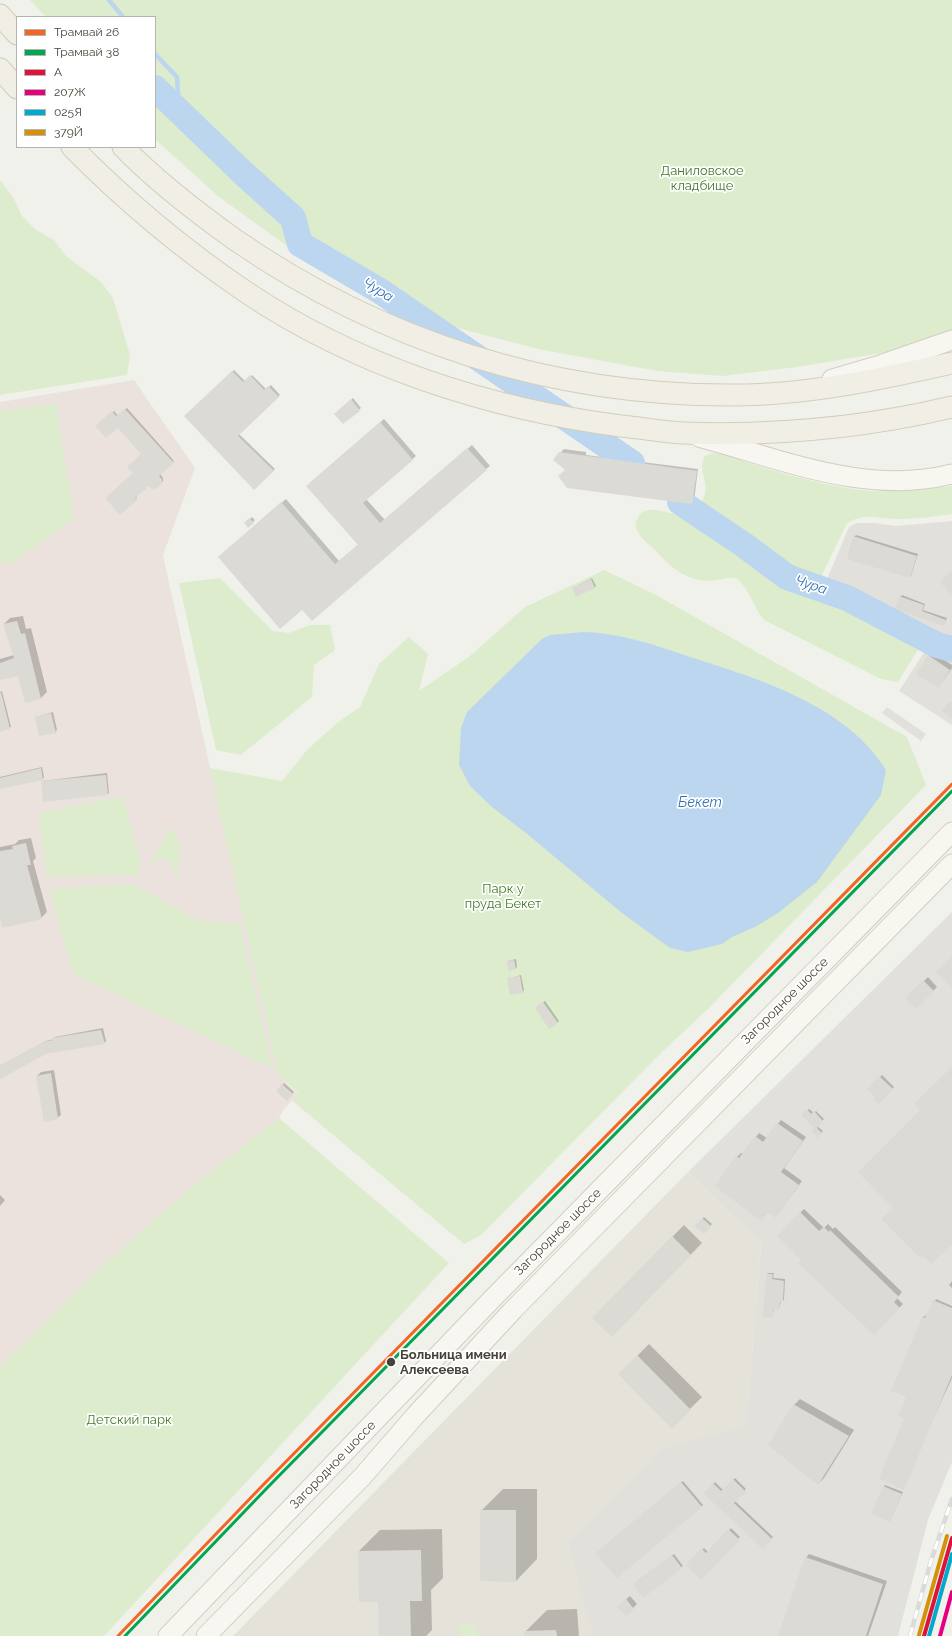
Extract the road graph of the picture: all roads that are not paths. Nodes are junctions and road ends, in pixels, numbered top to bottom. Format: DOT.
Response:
graph roads {
  1 [pos="0,16"];
  2 [pos="16,33"];
  3 [pos="0,69"];
  4 [pos="16,87"];
  5 [pos="73,148"];
  6 [pos="124,148"];
  7 [pos="952,340"];
  8 [pos="952,363"];
  9 [pos="784,392"];
  10 [pos="952,407"];
  11 [pos="676,432"];
  12 [pos="952,474"];
  13 [pos="952,832"];
  14 [pos="952,864"];
  15 [pos="168,1636"];
  16 [pos="206,1636"];
  1 -- 2 [label="main road"];
  3 -- 4 [label="main road"];
  5 -- 11 [label="main road"];
  6 -- 9 [label="main road"];
  7 -- 9 [label="main road"];
  8 -- 9 [label="main road"];
  10 -- 11 [label="main road"];
  11 -- 12 [label="main road"];
  13 -- 15 [label="main road, Загородное шоссе"];
  14 -- 16 [label="main road, Загородное шоссе"];
}
